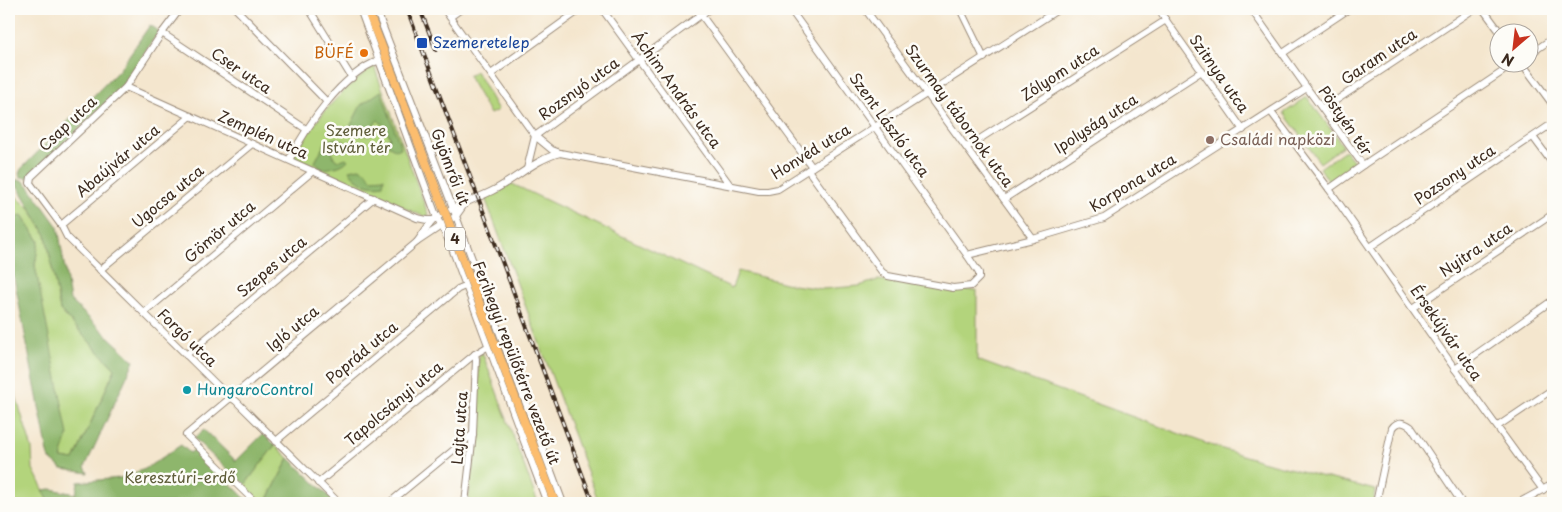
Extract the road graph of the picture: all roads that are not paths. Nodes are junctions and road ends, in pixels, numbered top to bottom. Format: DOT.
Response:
graph roads {
  1 [pos="180,9"];
  2 [pos="236,9"];
  3 [pos="309,9"];
  4 [pos="360,9"];
  5 [pos="367,9"];
  6 [pos="376,9"];
  7 [pos="444,9"];
  8 [pos="461,9"];
  9 [pos="581,9"];
  10 [pos="602,9"];
  11 [pos="709,9"];
  12 [pos="790,9"];
  13 [pos="865,9"];
  14 [pos="960,9"];
  15 [pos="1058,9"];
  16 [pos="1158,9"];
  17 [pos="1251,9"];
  18 [pos="1349,9"];
  19 [pos="1474,9"];
  20 [pos="1483,9"];
  21 [pos="699,11"];
  22 [pos="1046,12"];
  23 [pos="450,17"];
  24 [pos="1166,20"];
  25 [pos="1493,22"];
  26 [pos="162,33"];
  27 [pos="1553,38"];
  28 [pos="1540,47"];
  29 [pos="1284,53"];
  30 [pos="984,58"];
  31 [pos="383,59"];
  32 [pos="639,61"];
  33 [pos="1202,71"];
  34 [pos="1502,72"];
  35 [pos="1529,72"];
  36 [pos="492,74"];
  37 [pos="352,78"];
  38 [pos="126,87"];
  39 [pos="1307,88"];
  40 [pos="927,93"];
  41 [pos="327,102"];
  42 [pos="1553,105"];
  43 [pos="1323,109"];
  44 [pos="1271,112"];
  45 [pos="191,116"];
  46 [pos="1553,123"];
  47 [pos="876,126"];
  48 [pos="306,130"];
  49 [pos="1243,130"];
  50 [pos="535,136"];
  51 [pos="1533,137"];
  52 [pos="252,144"];
  53 [pos="967,147"];
  54 [pos="560,153"];
  55 [pos="289,160"];
  56 [pos="1553,164"];
  57 [pos="1363,165"];
  58 [pos="527,168"];
  59 [pos="810,169"];
  60 [pos="313,171"];
  61 [pos="30,180"];
  62 [pos="730,185"];
  63 [pos="1329,189"];
  64 [pos="374,198"];
  65 [pos="449,198"];
  66 [pos="1004,199"];
  67 [pos="466,202"];
  68 [pos="453,208"];
  69 [pos="462,210"];
  70 [pos="1553,214"];
  71 [pos="456,216"];
  72 [pos="417,218"];
  73 [pos="436,219"];
  74 [pos="61,225"];
  75 [pos="442,226"];
  76 [pos="429,231"];
  77 [pos="463,235"];
  78 [pos="1033,239"];
  79 [pos="1370,247"];
  80 [pos="967,256"];
  81 [pos="100,270"];
  82 [pos="465,286"];
  83 [pos="1553,300"];
  84 [pos="1543,307"];
  85 [pos="1413,308"];
  86 [pos="1553,310"];
  87 [pos="144,313"];
  88 [pos="487,347"];
  89 [pos="475,354"];
  90 [pos="186,355"];
  91 [pos="1455,369"];
  92 [pos="1553,389"];
  93 [pos="231,397"];
  94 [pos="1498,426"];
  95 [pos="473,434"];
  96 [pos="276,441"];
  97 [pos="318,483"];
  98 [pos="1553,484"];
  99 [pos="1543,490"];
  100 [pos="256,503"];
  101 [pos="339,503"];
  102 [pos="389,503"];
  103 [pos="465,503"];
  104 [pos="547,503"];
  105 [pos="555,503"];
  106 [pos="564,503"];
  107 [pos="1376,503"];
  108 [pos="1462,503"];
  109 [pos="1518,503"];
  1 -- 26 [label="street, Csap utca"];
  2 -- 41 [label="street"];
  3 -- 37 [label="street"];
  4 -- 31 [label="street, Gyömrői út"];
  5 -- 31 [label="main road, Ferihegyi repülőtérre vezető út / 4"];
  6 -- 65 [label="street, Gyömrői út"];
  7 -- 23 [label="street"];
  8 -- 23 [label="street"];
  9 -- 36 [label="street"];
  10 -- 32 [label="street, Áchim András utca"];
  11 -- 21 [label="street, Rozsnyó utca"];
  12 -- 47 [label="street, Szent László utca"];
  13 -- 40 [label="street, Szurmay tábornok utca"];
  14 -- 30 [label="street"];
  15 -- 22 [label="street, Honvéd utca"];
  16 -- 24 [label="street, Szitnya utca"];
  17 -- 29 [label="street"];
  18 -- 29 [label="street"];
  19 -- 43 [label="street, Garam utca"];
  20 -- 25 [label="street"];
  21 -- 32 [label="street, Rozsnyó utca"];
  21 -- 59 [label="street"];
  22 -- 30 [label="street, Honvéd utca"];
  23 -- 36 [label="street"];
  24 -- 33 [label="street, Szitnya utca"];
  24 -- 53 [label="street, Zólyom utca"];
  26 -- 38 [label="street, Csap utca"];
  26 -- 48 [label="street, Cser utca"];
  27 -- 28 [label="street"];
  29 -- 39 [label="street"];
  30 -- 40 [label="street, Honvéd utca"];
  31 -- 37 [label="street"];
  31 -- 73 [label="street, Gyömrői út"];
  31 -- 105 [label="main road, Ferihegyi repülőtérre vezető út / 4, bridge"];
  32 -- 50 [label="street, Rozsnyó utca"];
  32 -- 62 [label="street, Áchim András utca"];
  33 -- 49 [label="street, Szitnya utca"];
  33 -- 66 [label="street, Ipolyság utca"];
  34 -- 57 [label="street"];
  35 -- 42 [label="street"];
  36 -- 50 [label="street"];
  37 -- 41 [label="street"];
  38 -- 45 [label="street, Zemplén utca"];
  38 -- 61 [label="street, Csap utca"];
  39 -- 43 [label="street, Pöstyén tér"];
  39 -- 44 [label="street, Pöstyén tér"];
  40 -- 47 [label="street, Honvéd utca"];
  40 -- 53 [label="street, Szurmay tábornok utca"];
  41 -- 48 [label="street"];
  43 -- 57 [label="street, Pöstyén tér"];
  44 -- 49 [label="street, Korpona utca"];
  44 -- 63 [label="street"];
  45 -- 52 [label="street, Zemplén utca"];
  45 -- 74 [label="street, Abaújvár utca"];
  46 -- 51 [label="street, Pozsony utca"];
  47 -- 59 [label="street, Honvéd utca"];
  47 -- 80 [label="street, Szent László utca"];
  48 -- 55 [label="street"];
  49 -- 78 [label="street, Korpona utca"];
  50 -- 54 [label="street"];
  50 -- 58 [label="street"];
  51 -- 56 [label="street"];
  51 -- 79 [label="street, Pozsony utca"];
  52 -- 55 [label="street, Zemplén utca"];
  52 -- 81 [label="street, Ugocsa utca"];
  53 -- 66 [label="street, Szurmay tábornok utca"];
  54 -- 58 [label="street"];
  54 -- 62 [label="street, Honvéd utca"];
  55 -- 60 [label="street, Zemplén utca"];
  57 -- 63 [label="street, Pöstyén tér"];
  58 -- 67 [label="street"];
  59 -- 62 [label="street, Honvéd utca"];
  59 -- 80 [label="street, Szent László utca"];
  60 -- 64 [label="street, Zemplén utca"];
  60 -- 87 [label="street, Gömör utca"];
  61 -- 74 [label="street, Forgó utca"];
  63 -- 79 [label="street, Érsekújvár utca"];
  64 -- 72 [label="street, Zemplén utca"];
  64 -- 90 [label="street, Szepes utca"];
  65 -- 67 [label="street"];
  65 -- 68 [label="street, Gyömrői út"];
  66 -- 78 [label="street, Szurmay tábornok utca"];
  67 -- 68 [label="street"];
  67 -- 69 [label="street"];
  68 -- 71 [label="street, Gyömrői út"];
  68 -- 73 [label="street"];
  69 -- 71 [label="street"];
  69 -- 77 [label="street"];
  70 -- 85 [label="street, Nyitra utca"];
  71 -- 75 [label="street"];
  71 -- 77 [label="street, Gyömrői út"];
  72 -- 73 [label="street, Zemplén utca"];
  72 -- 76 [label="street, Zemplén utca"];
  73 -- 75 [label="street, Gyömrői út"];
  73 -- 76 [label="street, Igló utca"];
  74 -- 81 [label="street, Forgó utca"];
  75 -- 76 [label="street, Igló utca"];
  75 -- 82 [label="street, Gyömrői út"];
  76 -- 93 [label="street, Igló utca"];
  77 -- 106 [label="street, Gyömrői út"];
  78 -- 80 [label="street, Korpona utca"];
  79 -- 85 [label="street, Érsekújvár utca"];
  81 -- 87 [label="street, Forgó utca"];
  82 -- 88 [label="street, Gyömrői út"];
  82 -- 96 [label="street, Poprád utca"];
  83 -- 84 [label="street"];
  84 -- 86 [label="street"];
  84 -- 91 [label="street"];
  85 -- 91 [label="street, Érsekújvár utca"];
  87 -- 90 [label="street, Forgó utca"];
  88 -- 89 [label="street, Tapolcsányi utca"];
  88 -- 104 [label="street, Gyömrői út"];
  89 -- 95 [label="street, Lajta utca"];
  89 -- 97 [label="street, Tapolcsányi utca"];
  90 -- 93 [label="street, Forgó utca"];
  91 -- 94 [label="street, Érsekújvár utca"];
  92 -- 94 [label="street"];
  93 -- 96 [label="street, Forgó utca"];
  93 -- 100 [label="street, Igló utca"];
  94 -- 99 [label="street, Érsekújvár utca"];
  95 -- 102 [label="street"];
  95 -- 103 [label="street, Lajta utca"];
  96 -- 97 [label="street, Forgó utca"];
  97 -- 101 [label="street, Forgó utca"];
  98 -- 99 [label="street"];
  99 -- 109 [label="street"];
  107 -- 108 [label="street"];
}
